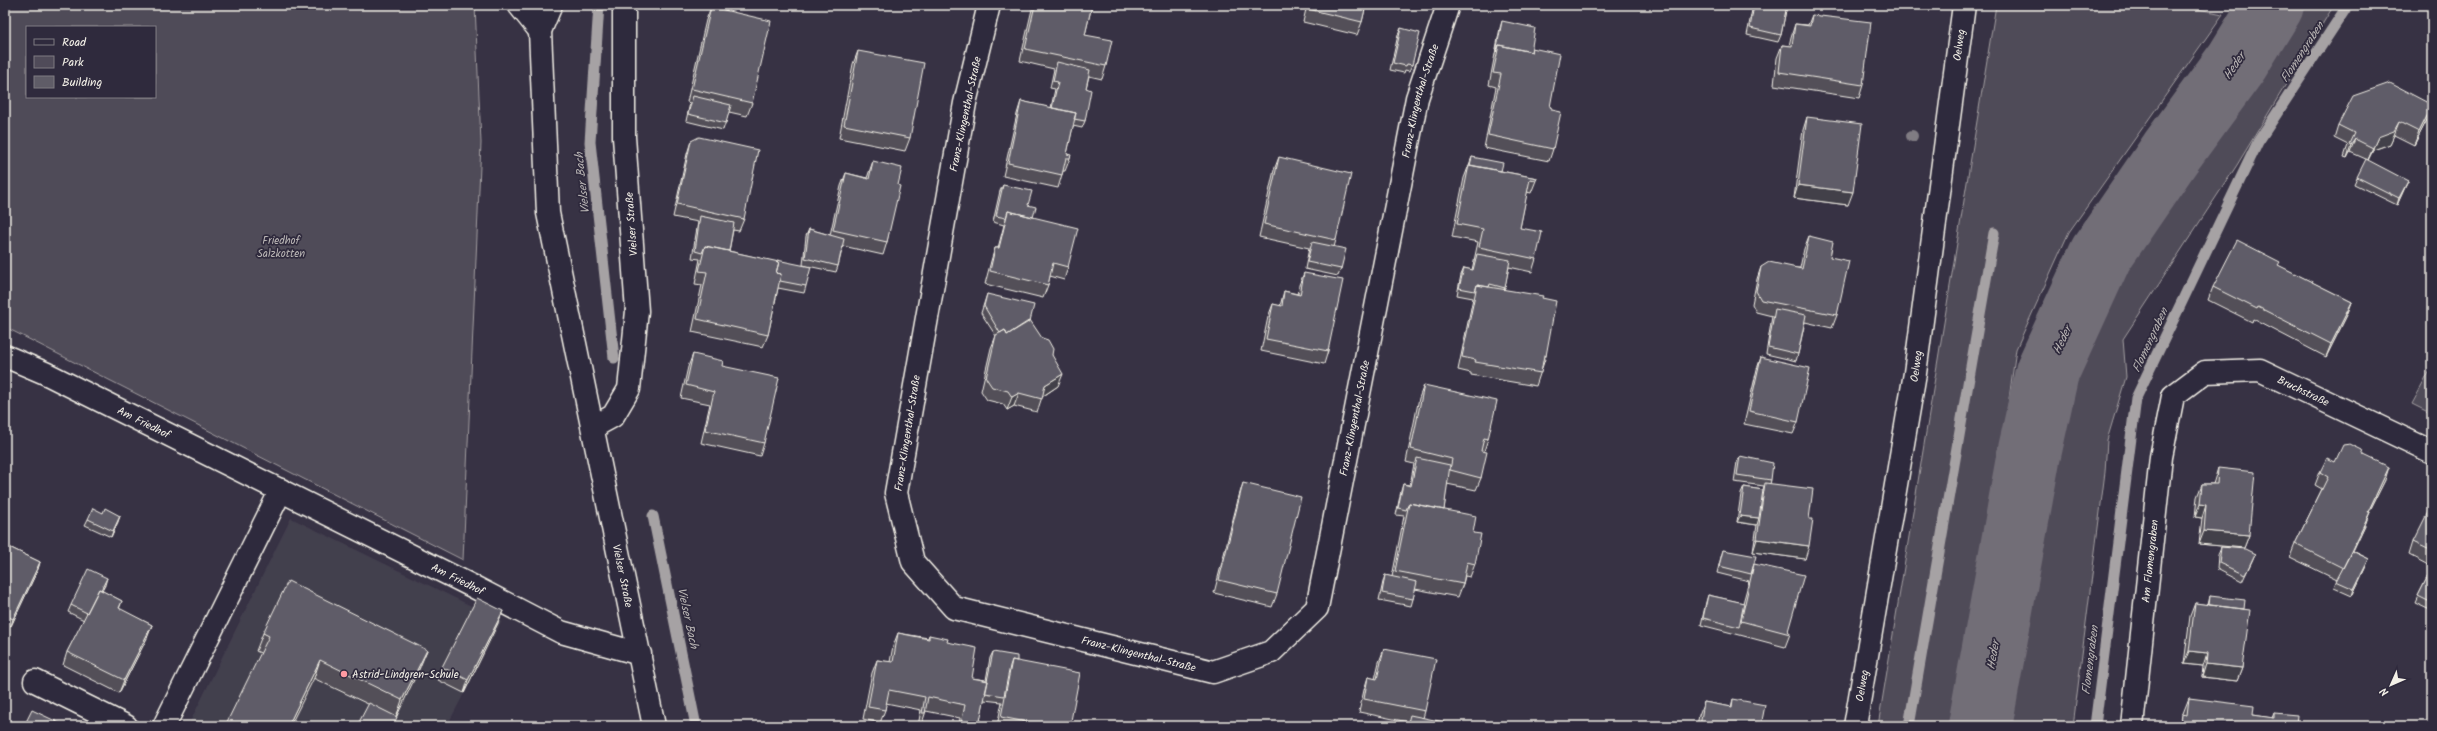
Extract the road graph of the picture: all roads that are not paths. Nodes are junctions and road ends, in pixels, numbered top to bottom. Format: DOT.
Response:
graph roads {
  1 [pos="519,5"];
  2 [pos="551,5"];
  3 [pos="624,5"];
  4 [pos="989,5"];
  5 [pos="1448,5"];
  6 [pos="1964,5"];
  7 [pos="540,31"];
  8 [pos="5,356"];
  9 [pos="2173,396"];
  10 [pos="593,427"];
  11 [pos="2432,452"];
  12 [pos="281,490"];
  13 [pos="640,654"];
  14 [pos="35,681"];
  15 [pos="126,726"];
  16 [pos="164,726"];
  17 [pos="654,726"];
  18 [pos="1855,726"];
  19 [pos="2132,726"];
  1 -- 7 [label="street"];
  2 -- 7 [label="street, Vielser Straße"];
  3 -- 10 [label="street, Vielser Straße"];
  4 -- 5 [label="street, Franz-Klingenthal-Straße"];
  6 -- 18 [label="street, Oelweg"];
  7 -- 10 [label="street, Vielser Straße"];
  8 -- 12 [label="street, Am Friedhof"];
  9 -- 11 [label="street, Bruchstraße"];
  9 -- 19 [label="street, Am Flomengraben"];
  10 -- 13 [label="street, Vielser Straße"];
  12 -- 13 [label="street, Am Friedhof"];
  12 -- 16 [label="street"];
  13 -- 17 [label="street, Vielser Straße"];
  14 -- 15 [label="street"];
}
